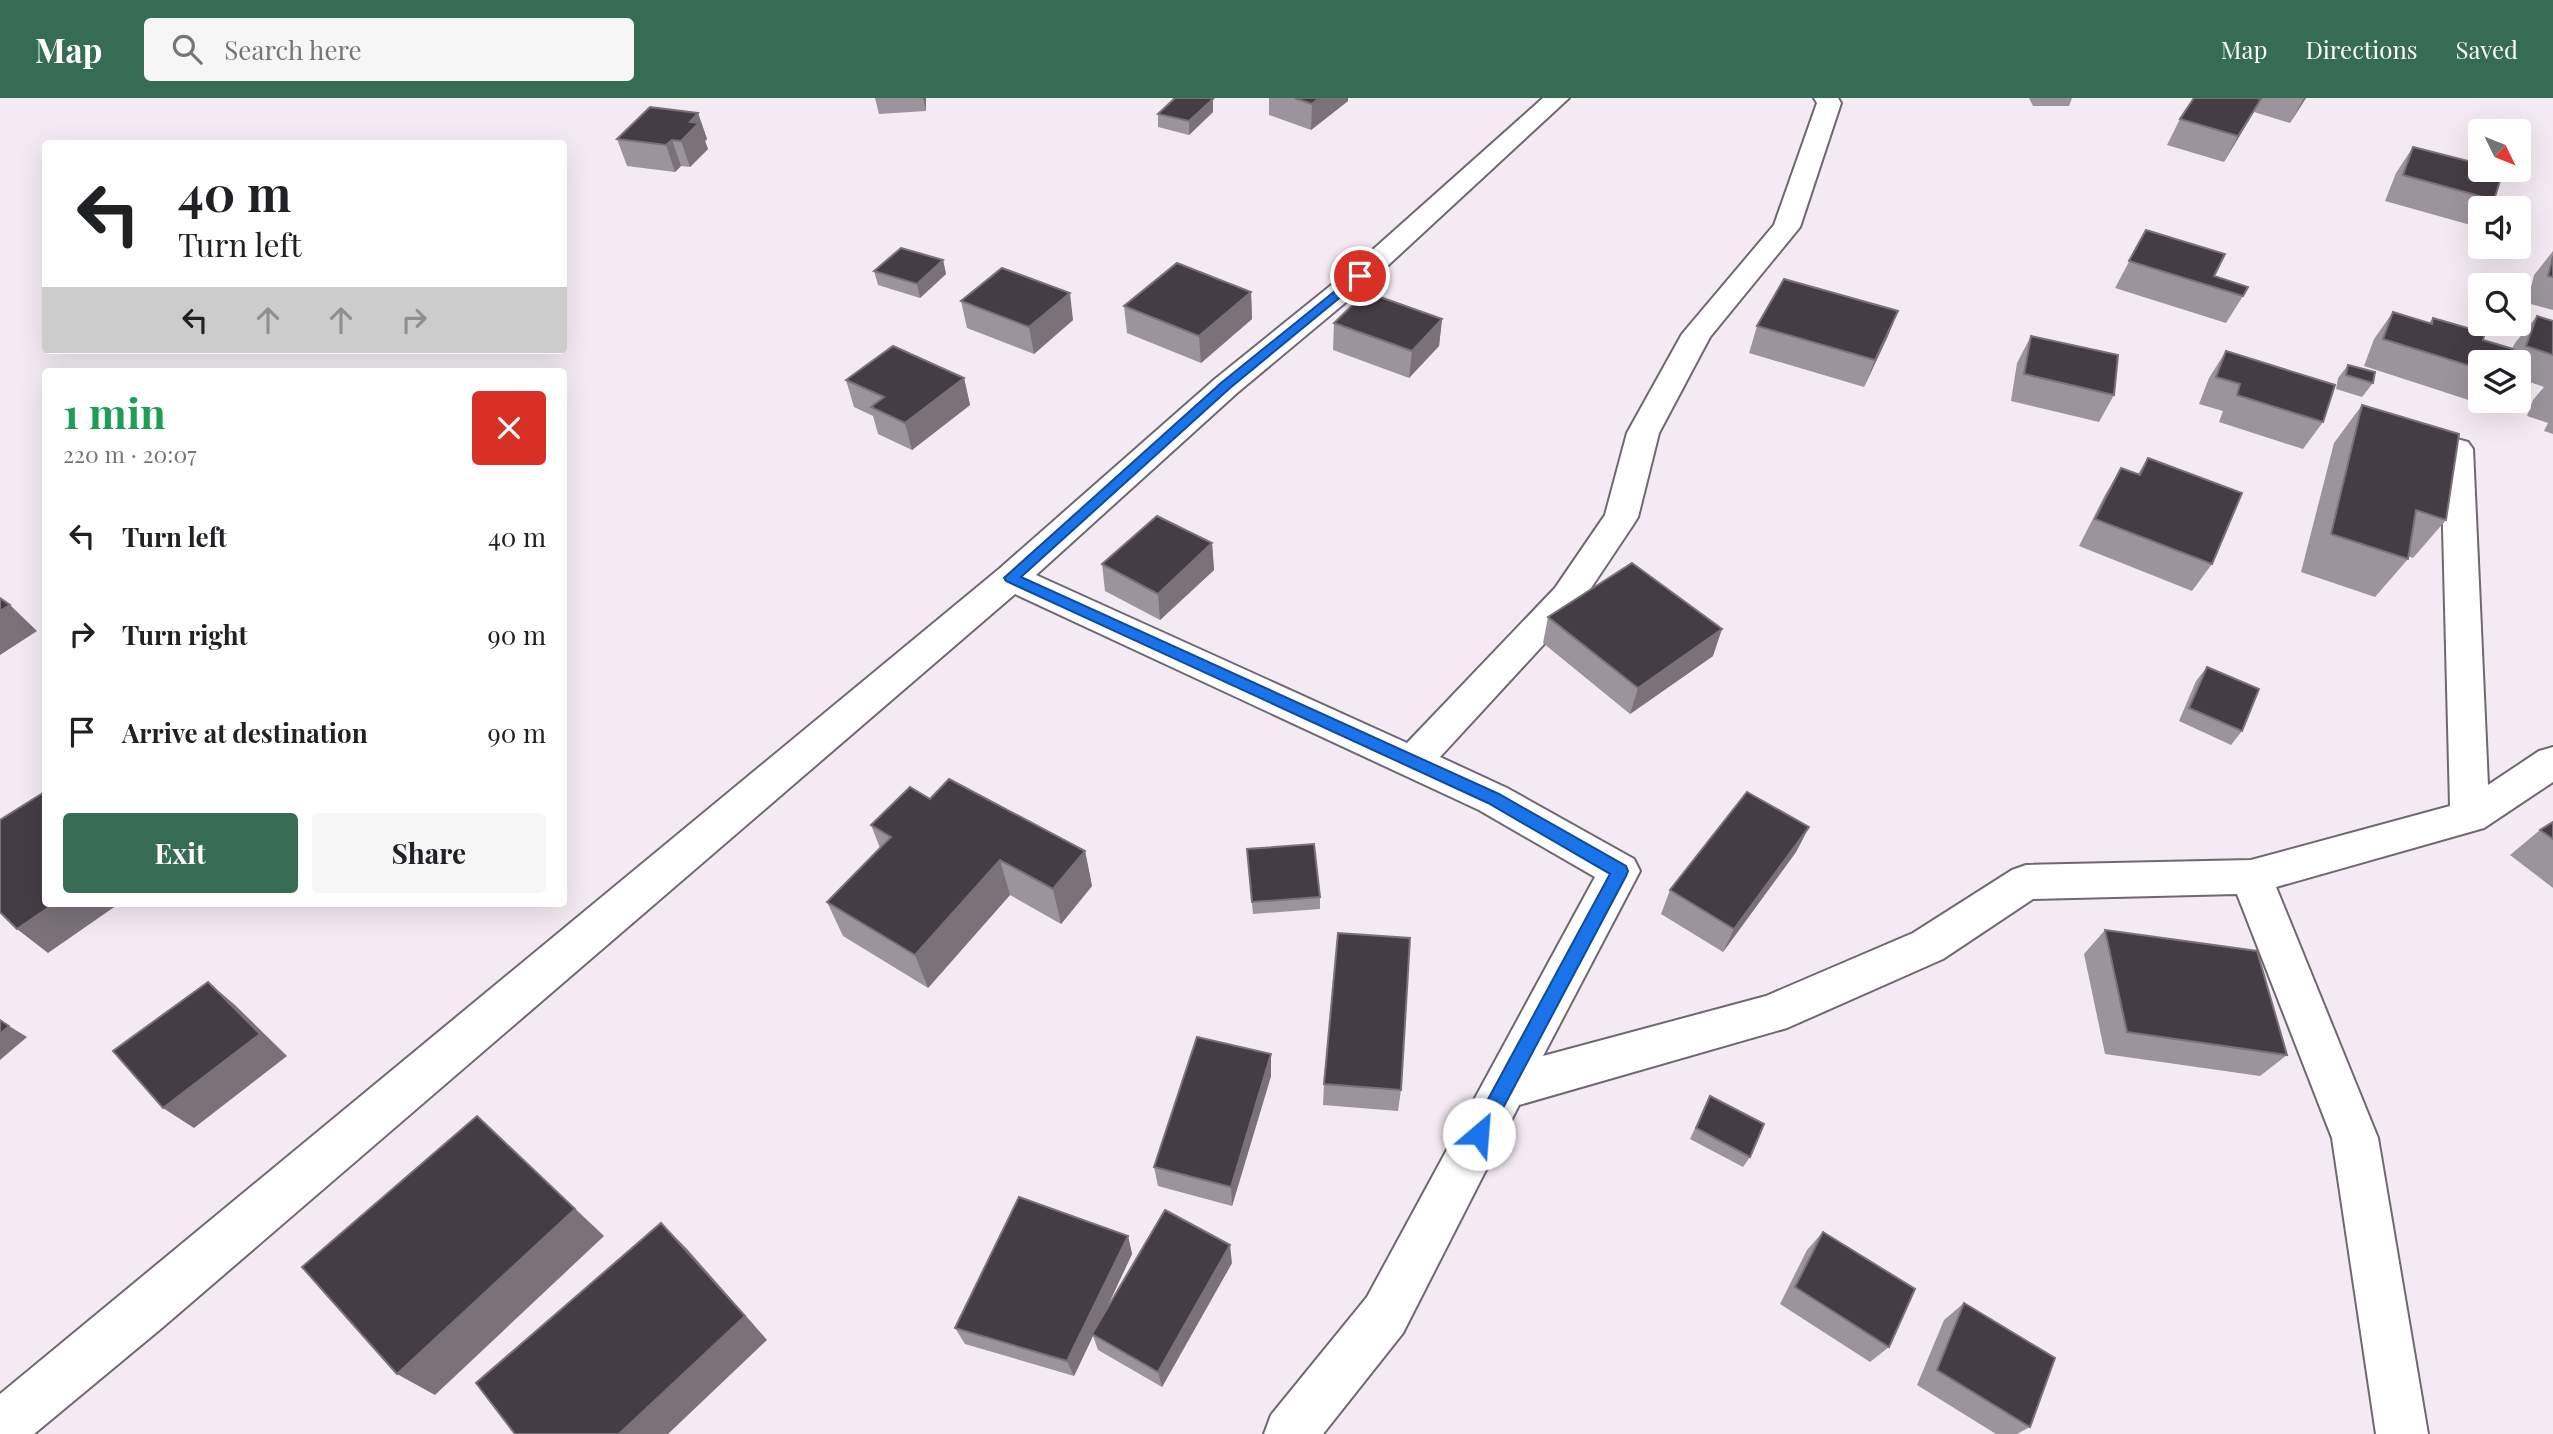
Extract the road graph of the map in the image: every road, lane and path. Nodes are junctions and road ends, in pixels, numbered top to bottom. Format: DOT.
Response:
graph roads {
  1 [pos="1557,98"];
  2 [pos="1826,98"];
  3 [pos="2456,449"];
  4 [pos="1011,578"];
  5 [pos="1412,762"];
  6 [pos="2553,762"];
  7 [pos="2470,817"];
  8 [pos="2251,877"];
  9 [pos="1503,1088"];
  10 [pos="0,1428"];
  11 [pos="1290,1434"];
  12 [pos="2402,1434"];
  1 -- 4 [label="street"];
  2 -- 5 [label="street"];
  3 -- 7 [label="street"];
  4 -- 5 [label="street"];
  4 -- 10 [label="street"];
  5 -- 9 [label="street"];
  6 -- 7 [label="street"];
  7 -- 8 [label="street"];
  8 -- 9 [label="street"];
  8 -- 12 [label="street"];
  9 -- 11 [label="street"];
}
